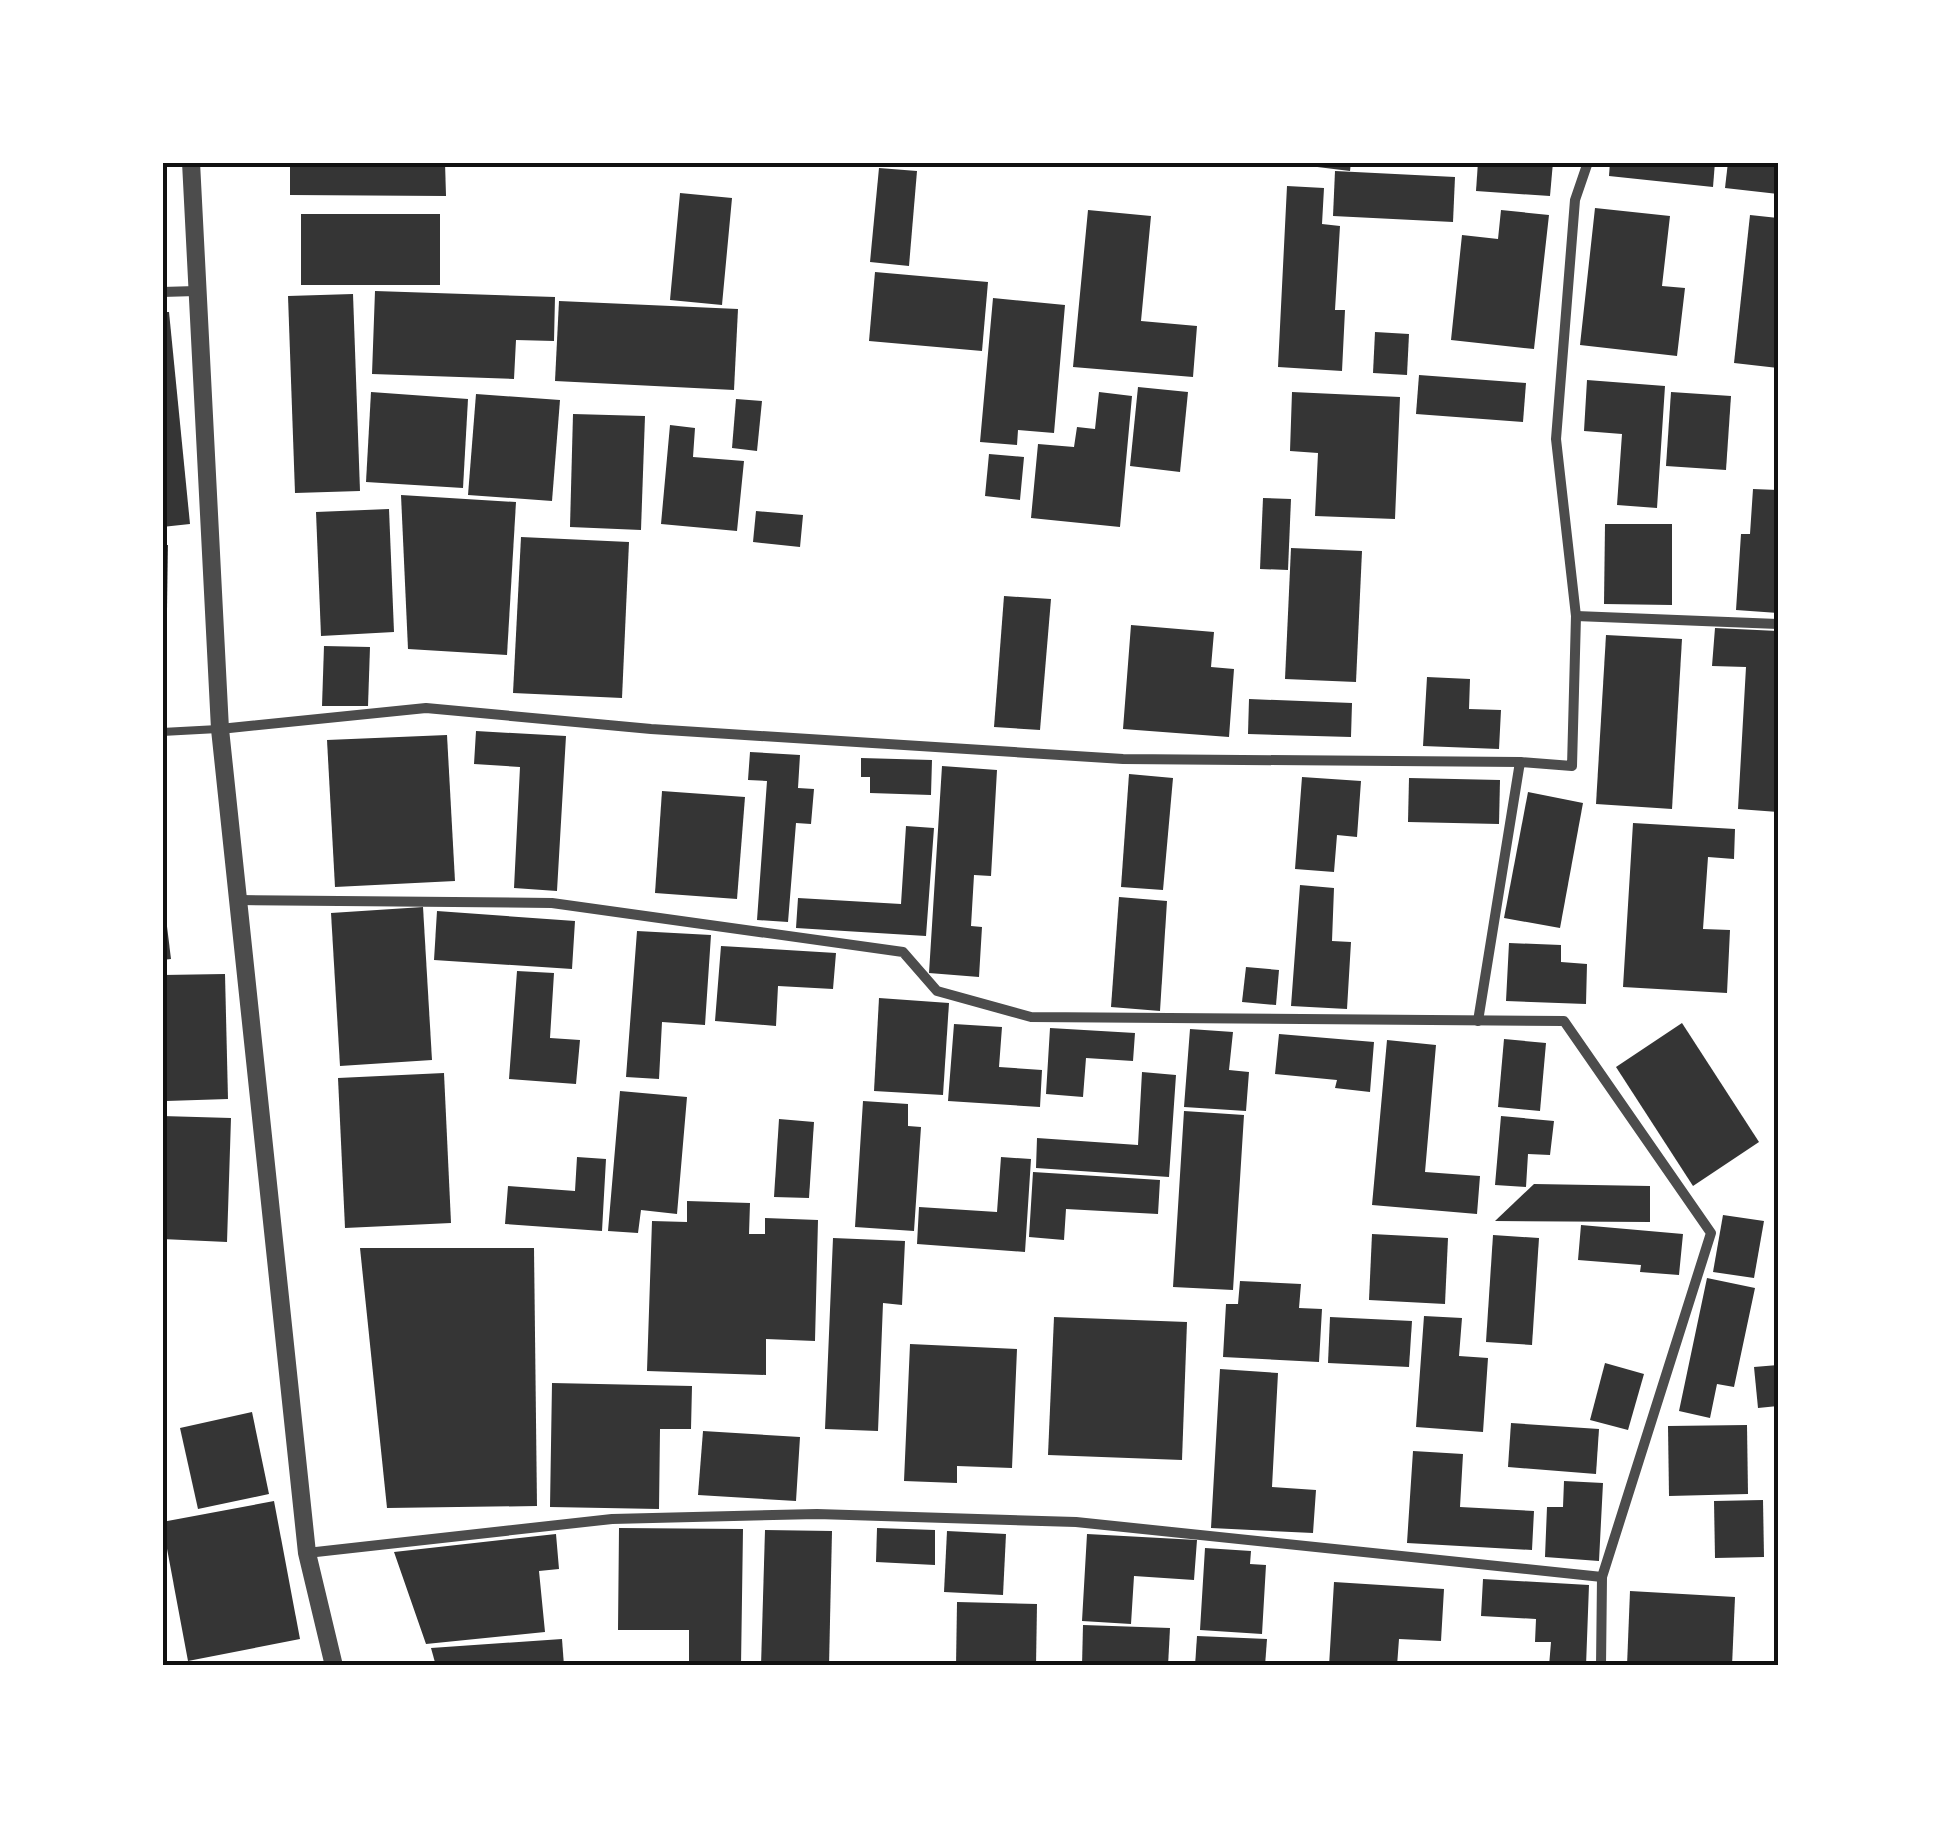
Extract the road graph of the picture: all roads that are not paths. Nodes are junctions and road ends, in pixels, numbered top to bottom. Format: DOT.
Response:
graph roads {
  1 [pos="191,162"];
  2 [pos="1588,162"];
  3 [pos="196,291"];
  4 [pos="162,292"];
  5 [pos="1576,616"];
  6 [pos="1778,624"];
  7 [pos="220,729"];
  8 [pos="162,732"];
  9 [pos="1520,762"];
  10 [pos="240,900"];
  11 [pos="1478,1022"];
  12 [pos="307,1553"];
  13 [pos="1602,1577"];
  14 [pos="334,1666"];
  15 [pos="1600,1666"];
  1 -- 3 [label="street"];
  2 -- 5 [label="street"];
  3 -- 4 [label="street"];
  3 -- 7 [label="street"];
  5 -- 6 [label="street"];
  5 -- 9 [label="street"];
  7 -- 8 [label="lane"];
  7 -- 9 [label="street"];
  7 -- 10 [label="street"];
  9 -- 11 [label="street"];
  10 -- 11 [label="street"];
  10 -- 12 [label="street"];
  11 -- 13 [label="street"];
  12 -- 13 [label="street"];
  12 -- 14 [label="street"];
  13 -- 15 [label="street"];
}
